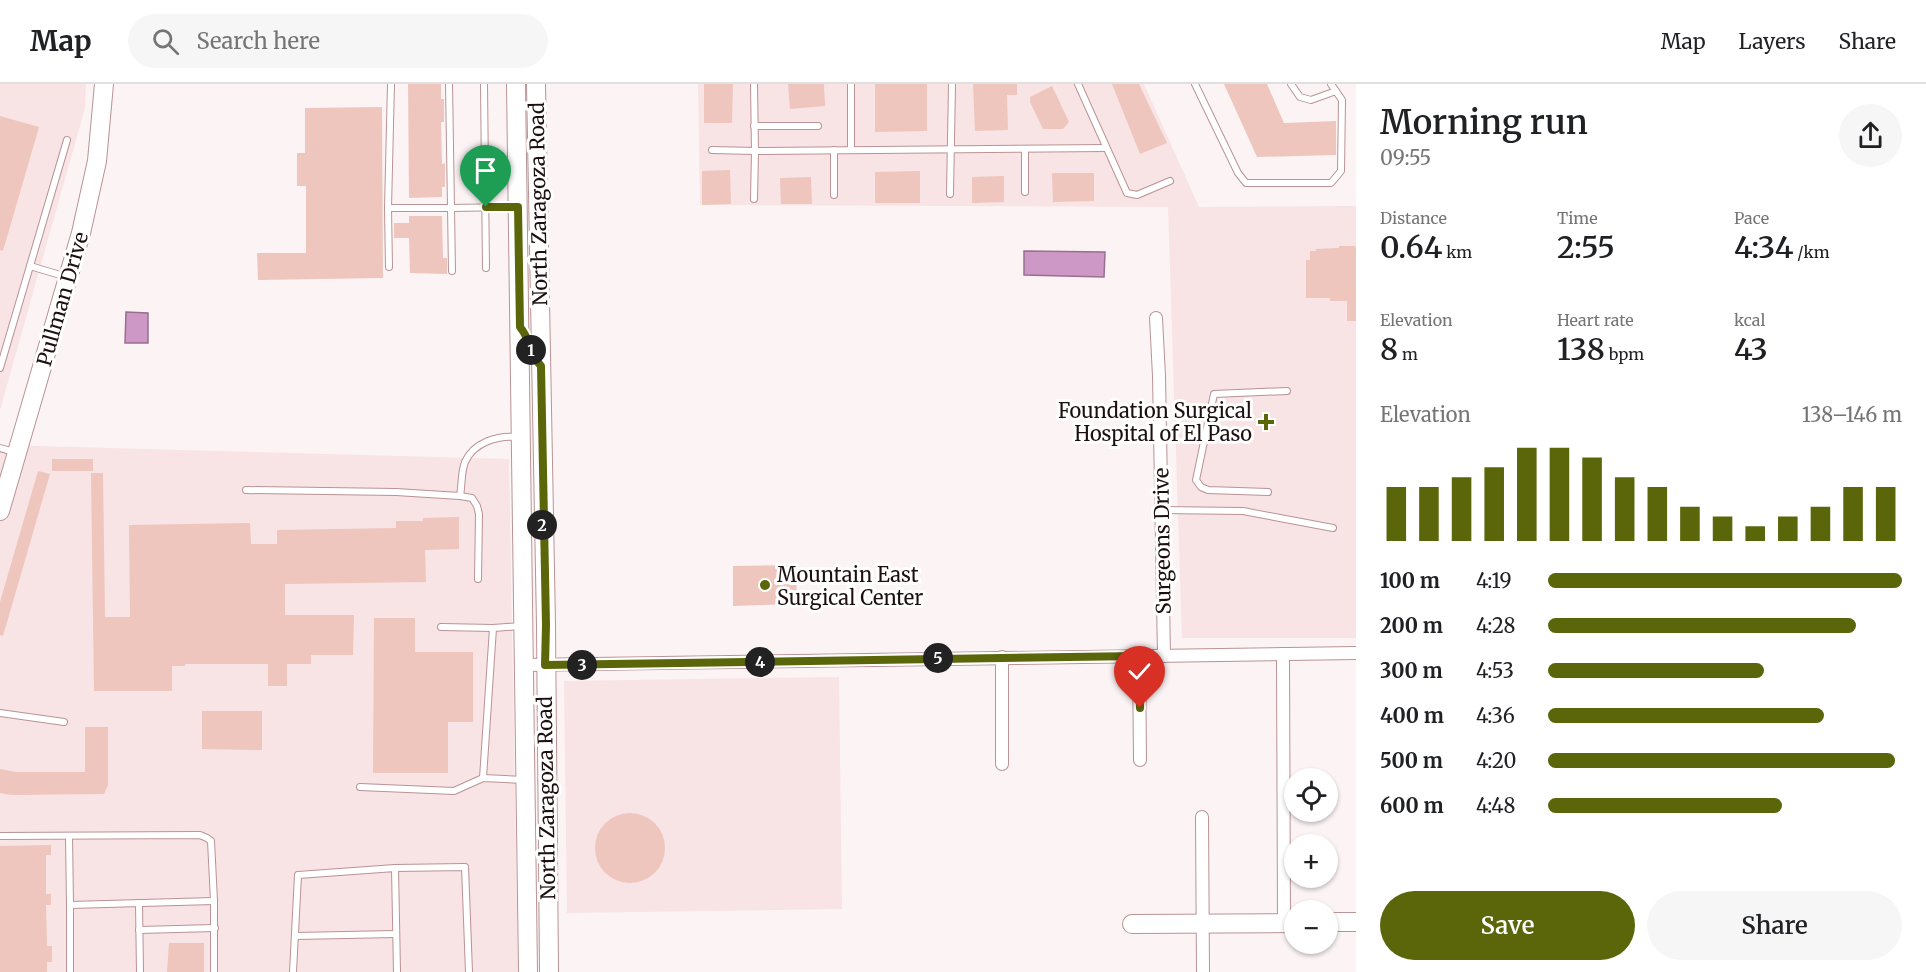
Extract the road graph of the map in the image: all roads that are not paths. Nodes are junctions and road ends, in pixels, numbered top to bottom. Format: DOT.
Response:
graph roads {
  1 [pos="104,84"];
  2 [pos="391,84"];
  3 [pos="449,84"];
  4 [pos="484,84"];
  5 [pos="516,84"];
  6 [pos="536,84"];
  7 [pos="754,84"];
  8 [pos="850,84"];
  9 [pos="952,84"];
  10 [pos="1078,84"];
  11 [pos="1195,84"];
  12 [pos="1291,84"];
  13 [pos="1331,84"];
  14 [pos="1336,91"];
  15 [pos="754,126"];
  16 [pos="818,126"];
  17 [pos="67,140"];
  18 [pos="1025,148"];
  19 [pos="1106,148"];
  20 [pos="951,149"];
  21 [pos="712,150"];
  22 [pos="834,150"];
  23 [pos="851,150"];
  24 [pos="755,151"];
  25 [pos="1170,181"];
  26 [pos="1024,192"];
  27 [pos="950,194"];
  28 [pos="834,195"];
  29 [pos="754,199"];
  30 [pos="486,207"];
  31 [pos="518,207"];
  32 [pos="388,208"];
  33 [pos="451,208"];
  34 [pos="30,266"];
  35 [pos="390,267"];
  36 [pos="486,268"];
  37 [pos="452,271"];
  38 [pos="69,278"];
  39 [pos="1156,318"];
  40 [pos="520,327"];
  41 [pos="541,366"];
  42 [pos="0,368"];
  43 [pos="1287,391"];
  44 [pos="522,438"];
  45 [pos="9,450"];
  46 [pos="246,490"];
  47 [pos="1268,492"];
  48 [pos="460,496"];
  49 [pos="1161,510"];
  50 [pos="0,511"];
  51 [pos="1333,528"];
  52 [pos="478,579"];
  53 [pos="524,626"];
  54 [pos="441,627"];
  55 [pos="493,628"];
  56 [pos="1356,653"];
  57 [pos="1283,654"];
  58 [pos="1139,656"];
  59 [pos="1164,656"];
  60 [pos="1002,657"];
  61 [pos="524,665"];
  62 [pos="545,665"];
  63 [pos="0,714"];
  64 [pos="64,722"];
  65 [pos="1140,760"];
  66 [pos="1002,764"];
  67 [pos="483,778"];
  68 [pos="525,780"];
  69 [pos="360,787"];
  70 [pos="1202,818"];
  71 [pos="0,836"];
  72 [pos="69,836"];
  73 [pos="547,845"];
  74 [pos="395,868"];
  75 [pos="1288,900"];
  76 [pos="214,901"];
  77 [pos="139,903"];
  78 [pos="69,904"];
  79 [pos="1338,922"];
  80 [pos="1356,922"];
  81 [pos="1284,923"];
  82 [pos="1132,924"];
  83 [pos="1202,924"];
  84 [pos="215,928"];
  85 [pos="139,930"];
  86 [pos="396,934"];
  87 [pos="295,936"];
  88 [pos="70,972"];
  89 [pos="140,972"];
  90 [pos="214,972"];
  91 [pos="293,972"];
  92 [pos="398,972"];
  93 [pos="468,972"];
  94 [pos="528,972"];
  95 [pos="549,972"];
  96 [pos="1203,972"];
  1 -- 38 [label="main road, Pullman Drive"];
  2 -- 32 [label="lane"];
  3 -- 33 [label="lane"];
  4 -- 30 [label="lane"];
  5 -- 31 [label="main road, North Zaragoza Road"];
  6 -- 41 [label="main road, North Zaragoza Road"];
  7 -- 15 [label="lane"];
  8 -- 23 [label="lane"];
  9 -- 20 [label="lane"];
  10 -- 19 [label="lane"];
  11 -- 14 [label="lane"];
  12 -- 14 [label="lane"];
  13 -- 14 [label="lane"];
  15 -- 16 [label="lane"];
  15 -- 24 [label="lane"];
  17 -- 34 [label="lane"];
  18 -- 19 [label="lane"];
  18 -- 20 [label="lane"];
  18 -- 26 [label="lane"];
  19 -- 25 [label="lane"];
  20 -- 23 [label="lane"];
  20 -- 27 [label="lane"];
  21 -- 24 [label="lane"];
  22 -- 23 [label="lane"];
  22 -- 24 [label="lane"];
  22 -- 28 [label="lane"];
  24 -- 29 [label="lane"];
  30 -- 31 [label="lane"];
  30 -- 33 [label="lane"];
  30 -- 36 [label="lane"];
  31 -- 40 [label="main road, North Zaragoza Road"];
  32 -- 33 [label="lane"];
  32 -- 35 [label="lane"];
  33 -- 37 [label="lane"];
  34 -- 38 [label="lane"];
  34 -- 42 [label="lane"];
  38 -- 45 [label="main road, Pullman Drive"];
  39 -- 49 [label="street, Surgeons Drive"];
  40 -- 41 [label="main road"];
  40 -- 44 [label="main road, North Zaragoza Road"];
  41 -- 62 [label="main road, North Zaragoza Road"];
  43 -- 47 [label="lane"];
  44 -- 48 [label="lane"];
  44 -- 53 [label="main road, North Zaragoza Road"];
  45 -- 50 [label="main road, Pullman Drive"];
  46 -- 48 [label="lane"];
  48 -- 52 [label="lane"];
  49 -- 51 [label="lane"];
  49 -- 59 [label="street, Surgeons Drive"];
  53 -- 55 [label="lane"];
  53 -- 61 [label="main road, North Zaragoza Road"];
  54 -- 55 [label="lane"];
  55 -- 67 [label="lane"];
  56 -- 57 [label="street"];
  57 -- 59 [label="street"];
  57 -- 75 [label="street"];
  58 -- 59 [label="street"];
  58 -- 60 [label="street"];
  58 -- 65 [label="street"];
  60 -- 62 [label="street"];
  60 -- 66 [label="street"];
  61 -- 62 [label="street"];
  61 -- 68 [label="main road, North Zaragoza Road"];
  62 -- 73 [label="main road, North Zaragoza Road"];
  63 -- 64 [label="lane"];
  67 -- 68 [label="lane"];
  67 -- 69 [label="lane"];
  68 -- 73 [label="main road"];
  68 -- 94 [label="main road, North Zaragoza Road"];
  70 -- 83 [label="street"];
  71 -- 72 [label="lane"];
  72 -- 76 [label="lane"];
  72 -- 78 [label="lane"];
  73 -- 95 [label="main road, North Zaragoza Road"];
  74 -- 86 [label="lane"];
  74 -- 87 [label="lane"];
  74 -- 93 [label="lane"];
  76 -- 77 [label="lane"];
  76 -- 84 [label="lane"];
  77 -- 78 [label="lane"];
  77 -- 85 [label="lane"];
  78 -- 88 [label="lane"];
  79 -- 80 [label="main road"];
  81 -- 83 [label="main road"];
  82 -- 83 [label="main road"];
  83 -- 96 [label="street"];
  84 -- 85 [label="lane"];
  84 -- 90 [label="lane"];
  85 -- 89 [label="lane"];
  86 -- 87 [label="lane"];
  86 -- 92 [label="lane"];
  87 -- 91 [label="lane"];
}
